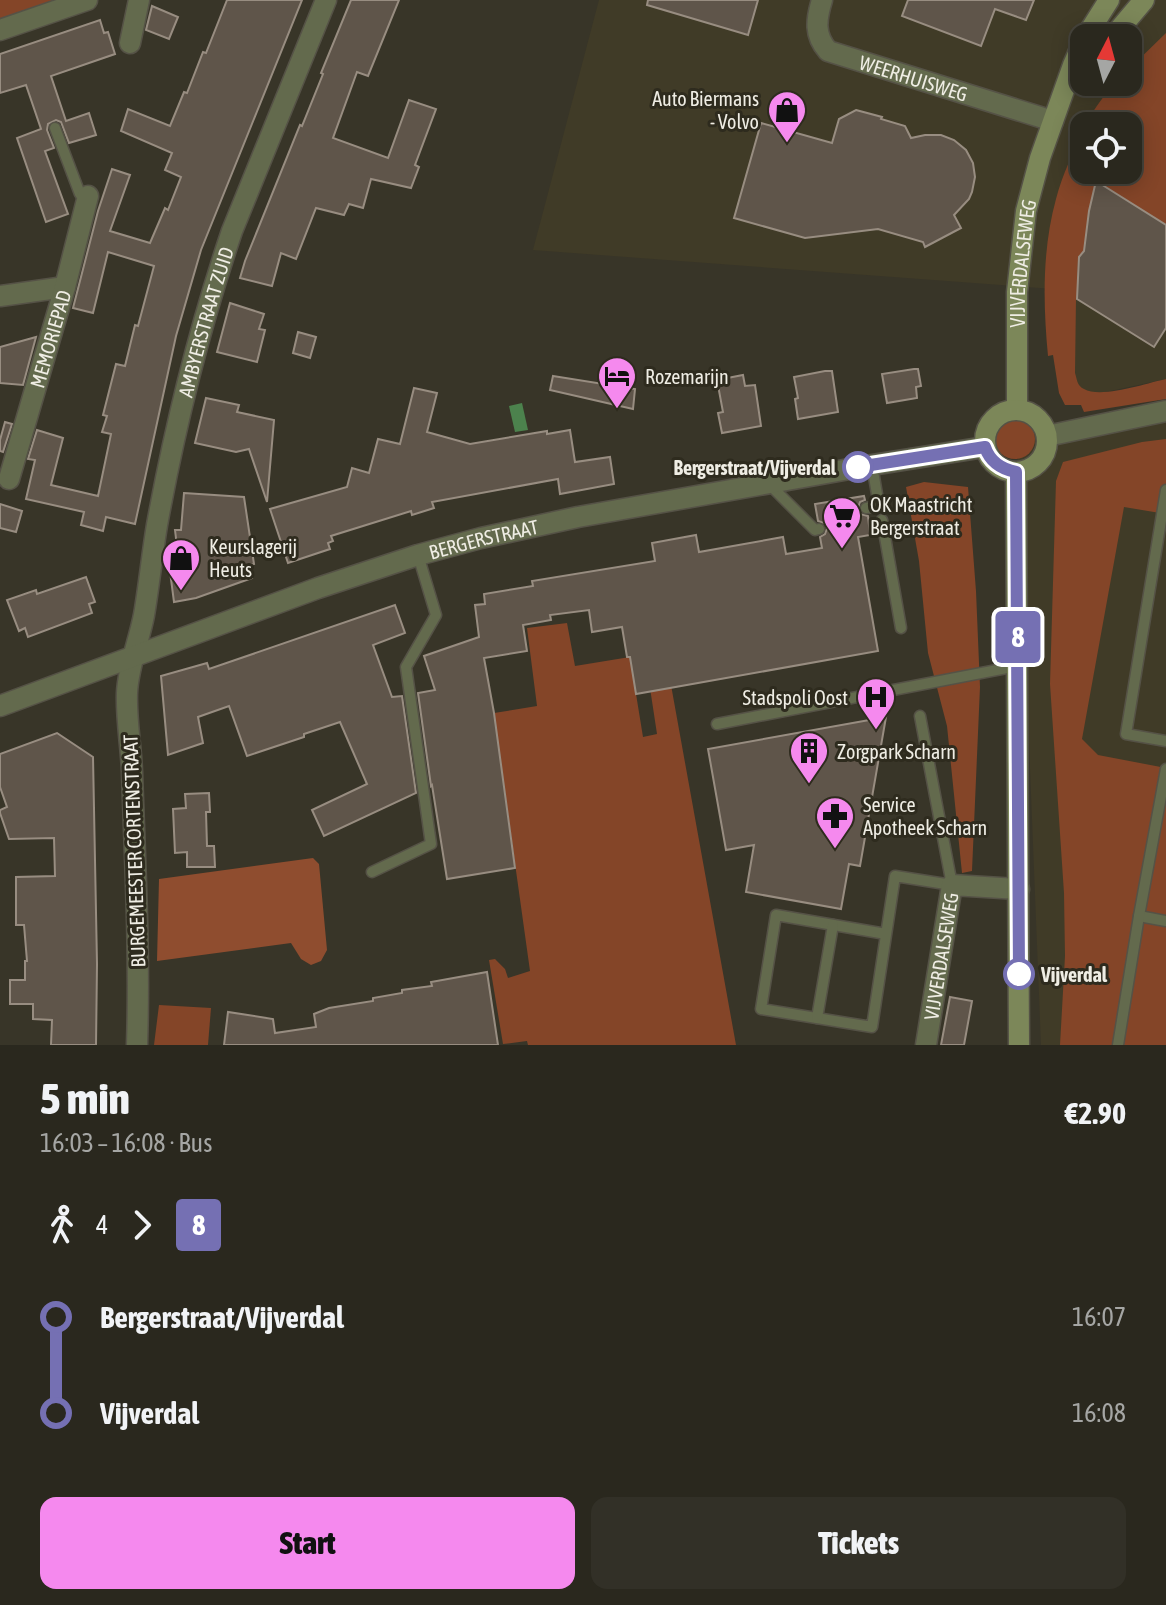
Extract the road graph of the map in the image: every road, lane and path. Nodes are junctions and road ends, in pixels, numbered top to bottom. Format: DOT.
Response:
graph roads {
  1 [pos="87,0"];
  2 [pos="139,0"];
  3 [pos="326,0"];
  4 [pos="822,0"];
  5 [pos="1109,0"];
  6 [pos="1144,0"];
  7 [pos="1094,24"];
  8 [pos="1124,24"];
  9 [pos="0,30"];
  10 [pos="130,43"];
  11 [pos="1070,73"];
  12 [pos="1070,95"];
  13 [pos="1053,121"];
  14 [pos="55,128"];
  15 [pos="88,196"];
  16 [pos="65,287"];
  17 [pos="0,296"];
  18 [pos="1017,409"];
  19 [pos="1166,411"];
  20 [pos="1047,436"];
  21 [pos="985,447"];
  22 [pos="872,465"];
  23 [pos="1016,472"];
  24 [pos="9,479"];
  25 [pos="767,483"];
  26 [pos="1166,490"];
  27 [pos="879,506"];
  28 [pos="866,508"];
  29 [pos="1164,510"];
  30 [pos="817,516"];
  31 [pos="803,518"];
  32 [pos="882,520"];
  33 [pos="868,522"];
  34 [pos="819,529"];
  35 [pos="1162,538"];
  36 [pos="418,555"];
  37 [pos="901,628"];
  38 [pos="133,658"];
  39 [pos="1018,666"];
  40 [pos="0,706"];
  41 [pos="920,716"];
  42 [pos="717,724"];
  43 [pos="1166,741"];
  44 [pos="1166,769"];
  45 [pos="372,872"];
  46 [pos="952,885"];
  47 [pos="1019,889"];
  48 [pos="1139,916"];
  49 [pos="1166,921"];
  50 [pos="833,925"];
  51 [pos="886,934"];
  52 [pos="817,1018"];
  53 [pos="137,1045"];
  54 [pos="926,1045"];
  55 [pos="1019,1045"];
  56 [pos="1118,1045"];
  1 -- 9 [label="street"];
  2 -- 10 [label="street"];
  3 -- 38 [label="street, AMBYERSTRAAT ZUID"];
  4 -- 13 [label="street, WEERHUISWEG"];
  5 -- 7 [label="main road, VIJVERDALSEWEG"];
  6 -- 8 [label="main road"];
  11 -- 13 [label="main road, VIJVERDALSEWEG"];
  12 -- 13 [label="main road, VIJVERDALSEWEG"];
  13 -- 18 [label="main road, VIJVERDALSEWEG"];
  14 -- 15 [label="lane"];
  15 -- 16 [label="street, MEMORIEPAD"];
  16 -- 17 [label="street"];
  16 -- 24 [label="street, MEMORIEPAD"];
  18 -- 20 [label="main road"];
  18 -- 21 [label="main road"];
  19 -- 20 [label="street"];
  20 -- 23 [label="main road"];
  21 -- 22 [label="street, BERGERSTRAAT"];
  21 -- 23 [label="main road"];
  22 -- 25 [label="street, BERGERSTRAAT"];
  22 -- 27 [label="lane"];
  23 -- 39 [label="main road"];
  25 -- 31 [label="lane"];
  25 -- 36 [label="street, BERGERSTRAAT"];
  26 -- 29 [label="lane"];
  27 -- 28 [label="lane"];
  27 -- 32 [label="lane"];
  29 -- 35 [label="lane"];
  30 -- 31 [label="lane"];
  31 -- 34 [label="lane"];
  32 -- 33 [label="lane"];
  32 -- 37 [label="lane"];
  35 -- 43 [label="lane"];
  36 -- 38 [label="street, BERGERSTRAAT"];
  36 -- 45 [label="lane"];
  38 -- 40 [label="street, BERGERSTRAAT"];
  38 -- 53 [label="street, BURGEMEESTER CORTENSTRAAT"];
  39 -- 42 [label="lane"];
  39 -- 47 [label="main road"];
  41 -- 46 [label="lane"];
  44 -- 48 [label="lane"];
  46 -- 47 [label="street, VIJVERDALSEWEG"];
  46 -- 51 [label="lane"];
  46 -- 54 [label="street, VIJVERDALSEWEG"];
  47 -- 55 [label="main road"];
  48 -- 49 [label="lane"];
  48 -- 56 [label="lane"];
  50 -- 51 [label="lane"];
  50 -- 52 [label="lane"];
  50 -- 52 [label="lane"];
  51 -- 52 [label="lane"];
}
